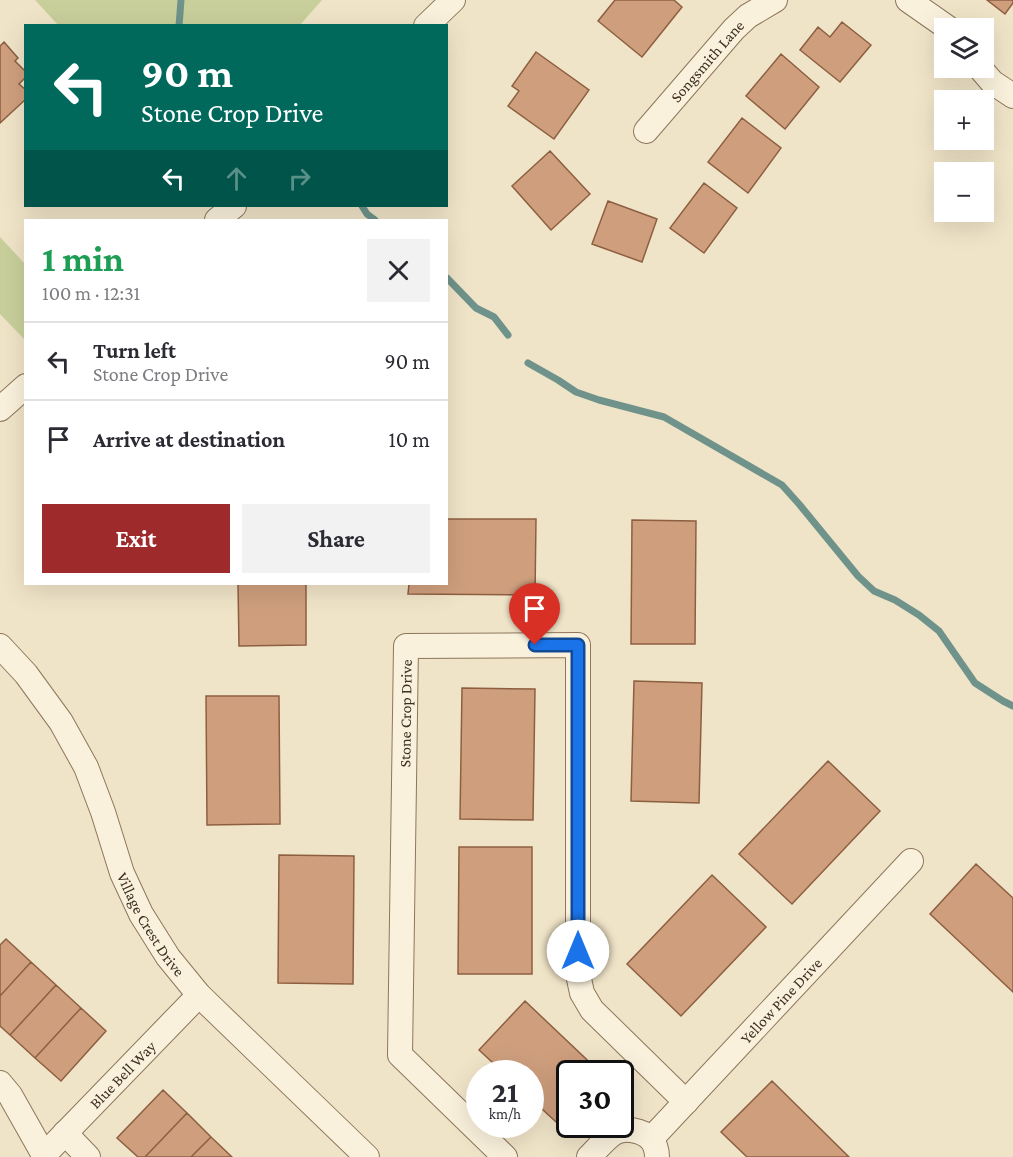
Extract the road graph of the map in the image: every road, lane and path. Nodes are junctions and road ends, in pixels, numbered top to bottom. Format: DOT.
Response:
graph roads {
  1 [pos="453,0"];
  2 [pos="775,0"];
  3 [pos="908,0"];
  4 [pos="934,18"];
  5 [pos="428,24"];
  6 [pos="989,78"];
  7 [pos="1013,96"];
  8 [pos="646,131"];
  9 [pos="233,207"];
  10 [pos="218,219"];
  11 [pos="24,388"];
  12 [pos="0,409"];
  13 [pos="0,646"];
  14 [pos="911,861"];
  15 [pos="199,995"];
  16 [pos="0,1083"];
  17 [pos="686,1102"];
  18 [pos="65,1133"];
  19 [pos="654,1148"];
  20 [pos="45,1156"];
  21 [pos="88,1157"];
  22 [pos="367,1157"];
  23 [pos="505,1157"];
  24 [pos="589,1157"];
  1 -- 5 [label="street"];
  2 -- 8 [label="street, Songsmith Lane"];
  3 -- 4 [label="street"];
  6 -- 7 [label="street"];
  9 -- 10 [label="street"];
  11 -- 12 [label="street"];
  13 -- 15 [label="street, Village Crest Drive"];
  14 -- 17 [label="street, Yellow Pine Drive"];
  15 -- 18 [label="street, Blue Bell Way"];
  15 -- 22 [label="street, Village Crest Drive"];
  16 -- 20 [label="street"];
  17 -- 19 [label="street, Yellow Pine Drive"];
  17 -- 23 [label="street, Stone Crop Drive"];
  18 -- 20 [label="street, Blue Bell Way"];
  18 -- 21 [label="street"];
  19 -- 24 [label="street, Yellow Pine Drive"];
}
